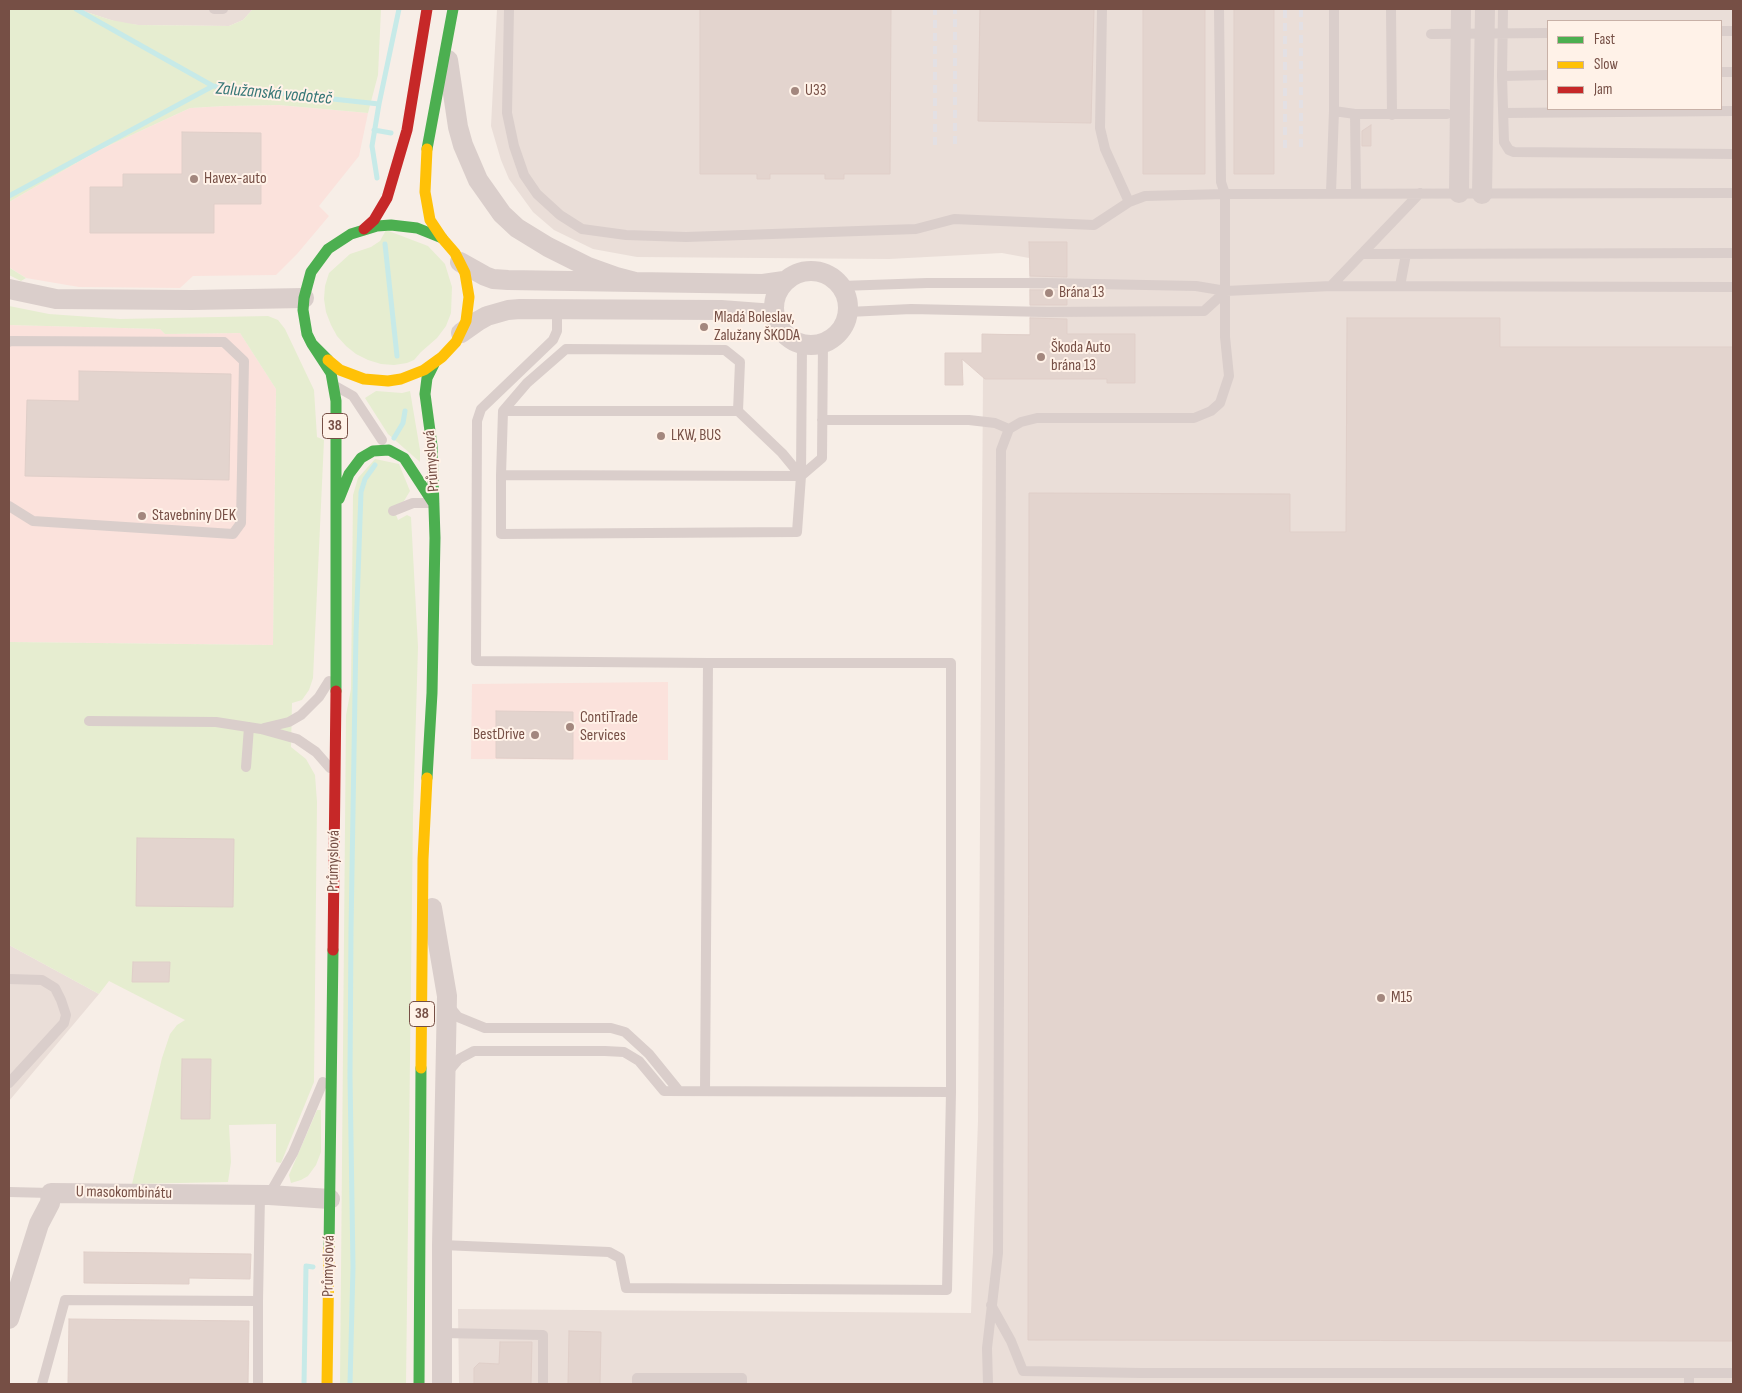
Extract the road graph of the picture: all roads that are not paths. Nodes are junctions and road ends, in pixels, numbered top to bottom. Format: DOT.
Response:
graph roads {
  1 [pos="214,9"];
  2 [pos="223,9"];
  3 [pos="426,9"];
  4 [pos="453,9"];
  5 [pos="509,9"];
  6 [pos="1102,9"];
  7 [pos="1219,9"];
  8 [pos="1334,9"];
  9 [pos="1391,9"];
  10 [pos="1461,9"];
  11 [pos="1485,9"];
  12 [pos="1503,9"];
  13 [pos="1461,33"];
  14 [pos="1494,33"];
  15 [pos="1547,33"];
  16 [pos="1431,34"];
  17 [pos="446,49"];
  18 [pos="1547,75"];
  19 [pos="1502,76"];
  20 [pos="1334,111"];
  21 [pos="1733,111"];
  22 [pos="1504,113"];
  23 [pos="1356,114"];
  24 [pos="1447,114"];
  25 [pos="1392,115"];
  26 [pos="1733,154"];
  27 [pos="1331,192"];
  28 [pos="1356,192"];
  29 [pos="1420,193"];
  30 [pos="1459,193"];
  31 [pos="1225,194"];
  32 [pos="1482,194"];
  33 [pos="1733,194"];
  34 [pos="1130,202"];
  35 [pos="364,229"];
  36 [pos="442,238"];
  37 [pos="1733,253"];
  38 [pos="1362,254"];
  39 [pos="1406,254"];
  40 [pos="460,262"];
  41 [pos="784,281"];
  42 [pos="635,282"];
  43 [pos="841,286"];
  44 [pos="1331,286"];
  45 [pos="1400,286"];
  46 [pos="1733,287"];
  47 [pos="9,289"];
  48 [pos="1226,291"];
  49 [pos="304,298"];
  50 [pos="557,309"];
  51 [pos="848,312"];
  52 [pos="774,314"];
  53 [pos="461,333"];
  54 [pos="9,342"];
  55 [pos="312,344"];
  56 [pos="823,344"];
  57 [pos="802,345"];
  58 [pos="434,364"];
  59 [pos="334,386"];
  60 [pos="503,411"];
  61 [pos="738,411"];
  62 [pos="822,420"];
  63 [pos="1009,429"];
  64 [pos="382,440"];
  65 [pos="501,476"];
  66 [pos="801,476"];
  67 [pos="434,504"];
  68 [pos="9,506"];
  69 [pos="394,511"];
  70 [pos="336,513"];
  71 [pos="708,663"];
  72 [pos="335,670"];
  73 [pos="89,721"];
  74 [pos="249,727"];
  75 [pos="261,729"];
  76 [pos="246,767"];
  77 [pos="336,778"];
  78 [pos="423,860"];
  79 [pos="12,979"];
  80 [pos="9,988"];
  81 [pos="447,1004"];
  82 [pos="331,1063"];
  83 [pos="446,1073"];
  84 [pos="9,1083"];
  85 [pos="679,1091"];
  86 [pos="705,1091"];
  87 [pos="951,1092"];
  88 [pos="9,1192"];
  89 [pos="51,1192"];
  90 [pos="264,1195"];
  91 [pos="330,1199"];
  92 [pos="442,1245"];
  93 [pos="258,1301"];
  94 [pos="991,1305"];
  95 [pos="9,1319"];
  96 [pos="442,1333"];
  97 [pos="1427,1373"];
  98 [pos="1590,1373"];
  99 [pos="1689,1373"];
  100 [pos="1733,1374"];
  101 [pos="42,1384"];
  102 [pos="258,1384"];
  103 [pos="327,1384"];
  104 [pos="419,1384"];
  105 [pos="442,1384"];
  106 [pos="543,1384"];
  107 [pos="637,1384"];
  108 [pos="742,1384"];
  109 [pos="988,1384"];
  110 [pos="1428,1384"];
  111 [pos="1591,1384"];
  112 [pos="1689,1384"];
  1 -- 2 [label="lane"];
  3 -- 35 [label="main road, 38"];
  4 -- 17 [label="main road, 38"];
  5 -- 34 [label="lane"];
  6 -- 34 [label="lane"];
  7 -- 31 [label="lane"];
  8 -- 20 [label="lane"];
  9 -- 25 [label="lane"];
  10 -- 13 [label="street"];
  11 -- 14 [label="street"];
  12 -- 14 [label="lane"];
  13 -- 14 [label="lane"];
  13 -- 16 [label="lane"];
  13 -- 30 [label="street"];
  14 -- 15 [label="lane"];
  14 -- 19 [label="lane"];
  14 -- 32 [label="street"];
  17 -- 36 [label="main road, 38"];
  17 -- 42 [label="street"];
  18 -- 19 [label="lane"];
  19 -- 22 [label="lane"];
  20 -- 23 [label="lane"];
  20 -- 27 [label="lane"];
  21 -- 22 [label="lane"];
  22 -- 26 [label="lane"];
  23 -- 25 [label="lane"];
  23 -- 28 [label="lane"];
  24 -- 25 [label="lane"];
  27 -- 28 [label="lane"];
  27 -- 31 [label="lane"];
  28 -- 29 [label="lane"];
  29 -- 30 [label="lane"];
  29 -- 38 [label="lane"];
  30 -- 32 [label="lane"];
  31 -- 34 [label="lane"];
  31 -- 48 [label="lane"];
  32 -- 33 [label="lane"];
  35 -- 36 [label="main road"];
  35 -- 49 [label="main road, 38"];
  36 -- 40 [label="main road, 38"];
  37 -- 39 [label="lane"];
  38 -- 39 [label="lane"];
  38 -- 44 [label="lane"];
  39 -- 45 [label="lane"];
  40 -- 42 [label="street"];
  40 -- 53 [label="main road, 38"];
  41 -- 42 [label="street"];
  41 -- 43 [label="street"];
  41 -- 52 [label="street"];
  43 -- 48 [label="lane"];
  43 -- 51 [label="street"];
  44 -- 45 [label="lane"];
  44 -- 48 [label="lane"];
  45 -- 46 [label="lane"];
  47 -- 49 [label="street"];
  48 -- 51 [label="lane"];
  48 -- 63 [label="lane"];
  49 -- 55 [label="main road, 38"];
  50 -- 52 [label="street"];
  50 -- 53 [label="street"];
  50 -- 71 [label="lane"];
  51 -- 56 [label="street"];
  52 -- 57 [label="street"];
  53 -- 58 [label="main road, 38"];
  54 -- 68 [label="lane"];
  55 -- 58 [label="main road"];
  55 -- 59 [label="main road, Průmyslová / 38"];
  56 -- 57 [label="street"];
  56 -- 62 [label="lane"];
  57 -- 66 [label="lane"];
  58 -- 67 [label="main road, Průmyslová / 38"];
  59 -- 64 [label="lane"];
  59 -- 70 [label="main road, Průmyslová / 38"];
  60 -- 61 [label="lane"];
  60 -- 61 [label="lane"];
  60 -- 65 [label="lane"];
  61 -- 66 [label="lane"];
  62 -- 63 [label="lane"];
  62 -- 66 [label="lane"];
  63 -- 94 [label="lane"];
  65 -- 66 [label="lane"];
  65 -- 66 [label="lane"];
  67 -- 69 [label="lane"];
  67 -- 70 [label="main road"];
  67 -- 78 [label="main road, Průmyslová / 38"];
  70 -- 72 [label="main road, Průmyslová / 38"];
  71 -- 86 [label="lane"];
  71 -- 87 [label="lane"];
  72 -- 75 [label="lane"];
  72 -- 77 [label="main road, Průmyslová / 38"];
  73 -- 74 [label="lane"];
  74 -- 75 [label="lane"];
  74 -- 76 [label="lane"];
  75 -- 77 [label="lane"];
  77 -- 82 [label="main road, Průmyslová / 38"];
  78 -- 81 [label="street, Průmyslová"];
  78 -- 104 [label="main road, Průmyslová / 38"];
  79 -- 80 [label="lane"];
  79 -- 84 [label="lane"];
  81 -- 83 [label="street, Průmyslová"];
  81 -- 85 [label="lane"];
  82 -- 90 [label="lane"];
  82 -- 91 [label="main road, Průmyslová / 38"];
  83 -- 85 [label="lane"];
  83 -- 92 [label="street, Průmyslová"];
  85 -- 86 [label="lane"];
  86 -- 87 [label="lane"];
  87 -- 92 [label="lane"];
  88 -- 89 [label="lane"];
  89 -- 90 [label="street, U masokombinátu"];
  89 -- 95 [label="street"];
  90 -- 91 [label="street, U masokombinátu"];
  90 -- 93 [label="lane"];
  91 -- 103 [label="main road, Průmyslová / 38"];
  92 -- 96 [label="street, Průmyslová"];
  93 -- 101 [label="lane"];
  93 -- 102 [label="lane"];
  94 -- 97 [label="lane"];
  94 -- 109 [label="lane"];
  96 -- 105 [label="street, Průmyslová"];
  96 -- 106 [label="lane"];
  97 -- 98 [label="lane"];
  97 -- 110 [label="lane"];
  98 -- 99 [label="lane"];
  98 -- 111 [label="lane"];
  99 -- 100 [label="lane"];
  99 -- 112 [label="lane"];
  107 -- 108 [label="lane"];
}
